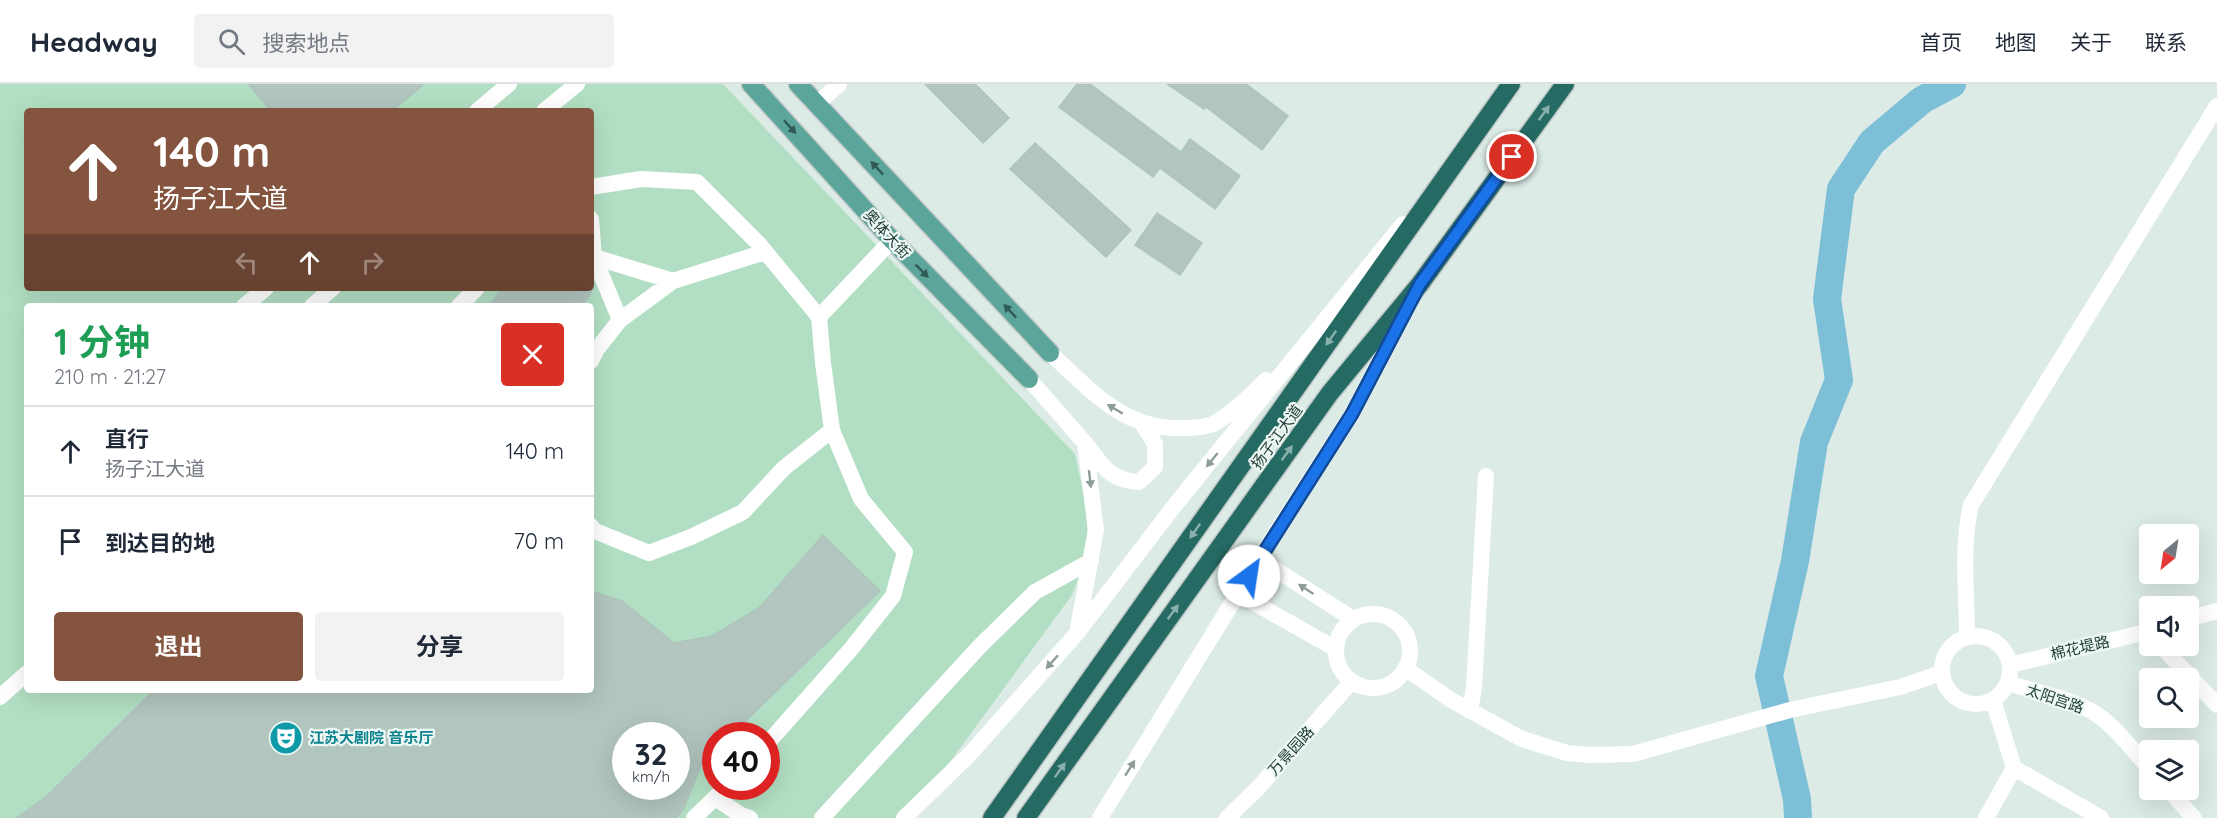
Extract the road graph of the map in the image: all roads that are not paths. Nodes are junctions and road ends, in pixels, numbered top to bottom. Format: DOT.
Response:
graph roads {
  1 [pos="509,84"];
  2 [pos="577,84"];
  3 [pos="751,84"];
  4 [pos="798,84"];
  5 [pos="839,84"];
  6 [pos="1511,84"];
  7 [pos="1565,84"];
  8 [pos="817,104"];
  9 [pos="2217,106"];
  10 [pos="481,108"];
  11 [pos="548,108"];
  12 [pos="1486,120"];
  13 [pos="594,187"];
  14 [pos="892,240"];
  15 [pos="765,252"];
  16 [pos="594,257"];
  17 [pos="594,261"];
  18 [pos="673,281"];
  19 [pos="1420,284"];
  20 [pos="262,291"];
  21 [pos="330,291"];
  22 [pos="474,291"];
  23 [pos="248,303"];
  24 [pos="316,303"];
  25 [pos="462,303"];
  26 [pos="819,317"];
  27 [pos="620,320"];
  28 [pos="1320,327"];
  29 [pos="1050,353"];
  30 [pos="594,355"];
  31 [pos="1029,379"];
  32 [pos="1142,423"];
  33 [pos="832,430"];
  34 [pos="1085,443"];
  35 [pos="1486,476"];
  36 [pos="594,531"];
  37 [pos="1259,559"];
  38 [pos="1091,561"];
  39 [pos="1239,594"];
  40 [pos="2217,611"];
  41 [pos="2199,617"];
  42 [pos="1353,619"];
  43 [pos="1078,632"];
  44 [pos="2139,635"];
  45 [pos="1967,637"];
  46 [pos="1336,650"];
  47 [pos="2170,656"];
  48 [pos="2010,664"];
  49 [pos="1405,668"];
  50 [pos="1941,673"];
  51 [pos="24,676"];
  52 [pos="1352,681"];
  53 [pos="2008,683"];
  54 [pos="0,697"];
  55 [pos="1993,700"];
  56 [pos="2217,705"];
  57 [pos="1470,711"];
  58 [pos="780,729"];
  59 [pos="2139,757"];
  60 [pos="2014,768"];
  61 [pos="713,800"];
  62 [pos="718,800"];
  63 [pos="2178,800"];
  64 [pos="694,818"];
  65 [pos="750,818"];
  66 [pos="822,818"];
  67 [pos="904,818"];
  68 [pos="992,818"];
  69 [pos="1026,818"];
  70 [pos="1100,818"];
  71 [pos="1227,818"];
  72 [pos="1986,818"];
  73 [pos="2100,818"];
  74 [pos="2194,818"];
  1 -- 10 [label="street"];
  2 -- 11 [label="street"];
  3 -- 14 [label="main road, 奥体大街, one-way"];
  4 -- 8 [label="main road"];
  5 -- 8 [label="street"];
  6 -- 12 [label="highway, 扬子江大道"];
  19 -- 7 [label="highway, 扬子江大道, one-way"];
  29 -- 8 [label="main road, one-way"];
  9 -- 45 [label="street"];
  12 -- 28 [label="street"];
  12 -- 68 [label="highway, 扬子江大道, one-way"];
  13 -- 15 [label="street"];
  14 -- 26 [label="street"];
  14 -- 31 [label="main road, 奥体大街, one-way"];
  15 -- 18 [label="street"];
  15 -- 26 [label="street"];
  16 -- 18 [label="street"];
  17 -- 27 [label="street"];
  18 -- 27 [label="street"];
  19 -- 37 [label="street"];
  69 -- 19 [label="highway, 扬子江大道, one-way"];
  20 -- 23 [label="street"];
  21 -- 24 [label="street"];
  22 -- 25 [label="street"];
  26 -- 33 [label="street"];
  27 -- 30 [label="street"];
  28 -- 32 [label="street"];
  28 -- 43 [label="street, one-way"];
  32 -- 29 [label="street, one-way"];
  31 -- 34 [label="street"];
  32 -- 34 [label="street"];
  33 -- 36 [label="street"];
  33 -- 58 [label="street"];
  34 -- 38 [label="street, one-way"];
  35 -- 57 [label="street"];
  37 -- 39 [label="street"];
  42 -- 37 [label="street, one-way"];
  38 -- 43 [label="street"];
  38 -- 66 [label="street"];
  39 -- 46 [label="street"];
  70 -- 39 [label="street, one-way"];
  40 -- 41 [label="street"];
  42 -- 46 [label="street"];
  42 -- 49 [label="street"];
  43 -- 67 [label="street, one-way"];
  44 -- 48 [label="street, 棉花堤路"];
  45 -- 48 [label="street"];
  45 -- 50 [label="street"];
  46 -- 52 [label="street"];
  47 -- 56 [label="street"];
  48 -- 53 [label="street"];
  49 -- 52 [label="street"];
  49 -- 57 [label="street"];
  50 -- 55 [label="street"];
  50 -- 57 [label="street"];
  51 -- 54 [label="street"];
  52 -- 71 [label="street, 万景园路"];
  53 -- 55 [label="street"];
  53 -- 59 [label="street, 太阳宫路"];
  55 -- 60 [label="street"];
  60 -- 72 [label="street"];
  60 -- 73 [label="street"];
  61 -- 64 [label="street"];
  62 -- 65 [label="street"];
  63 -- 74 [label="street"];
}
